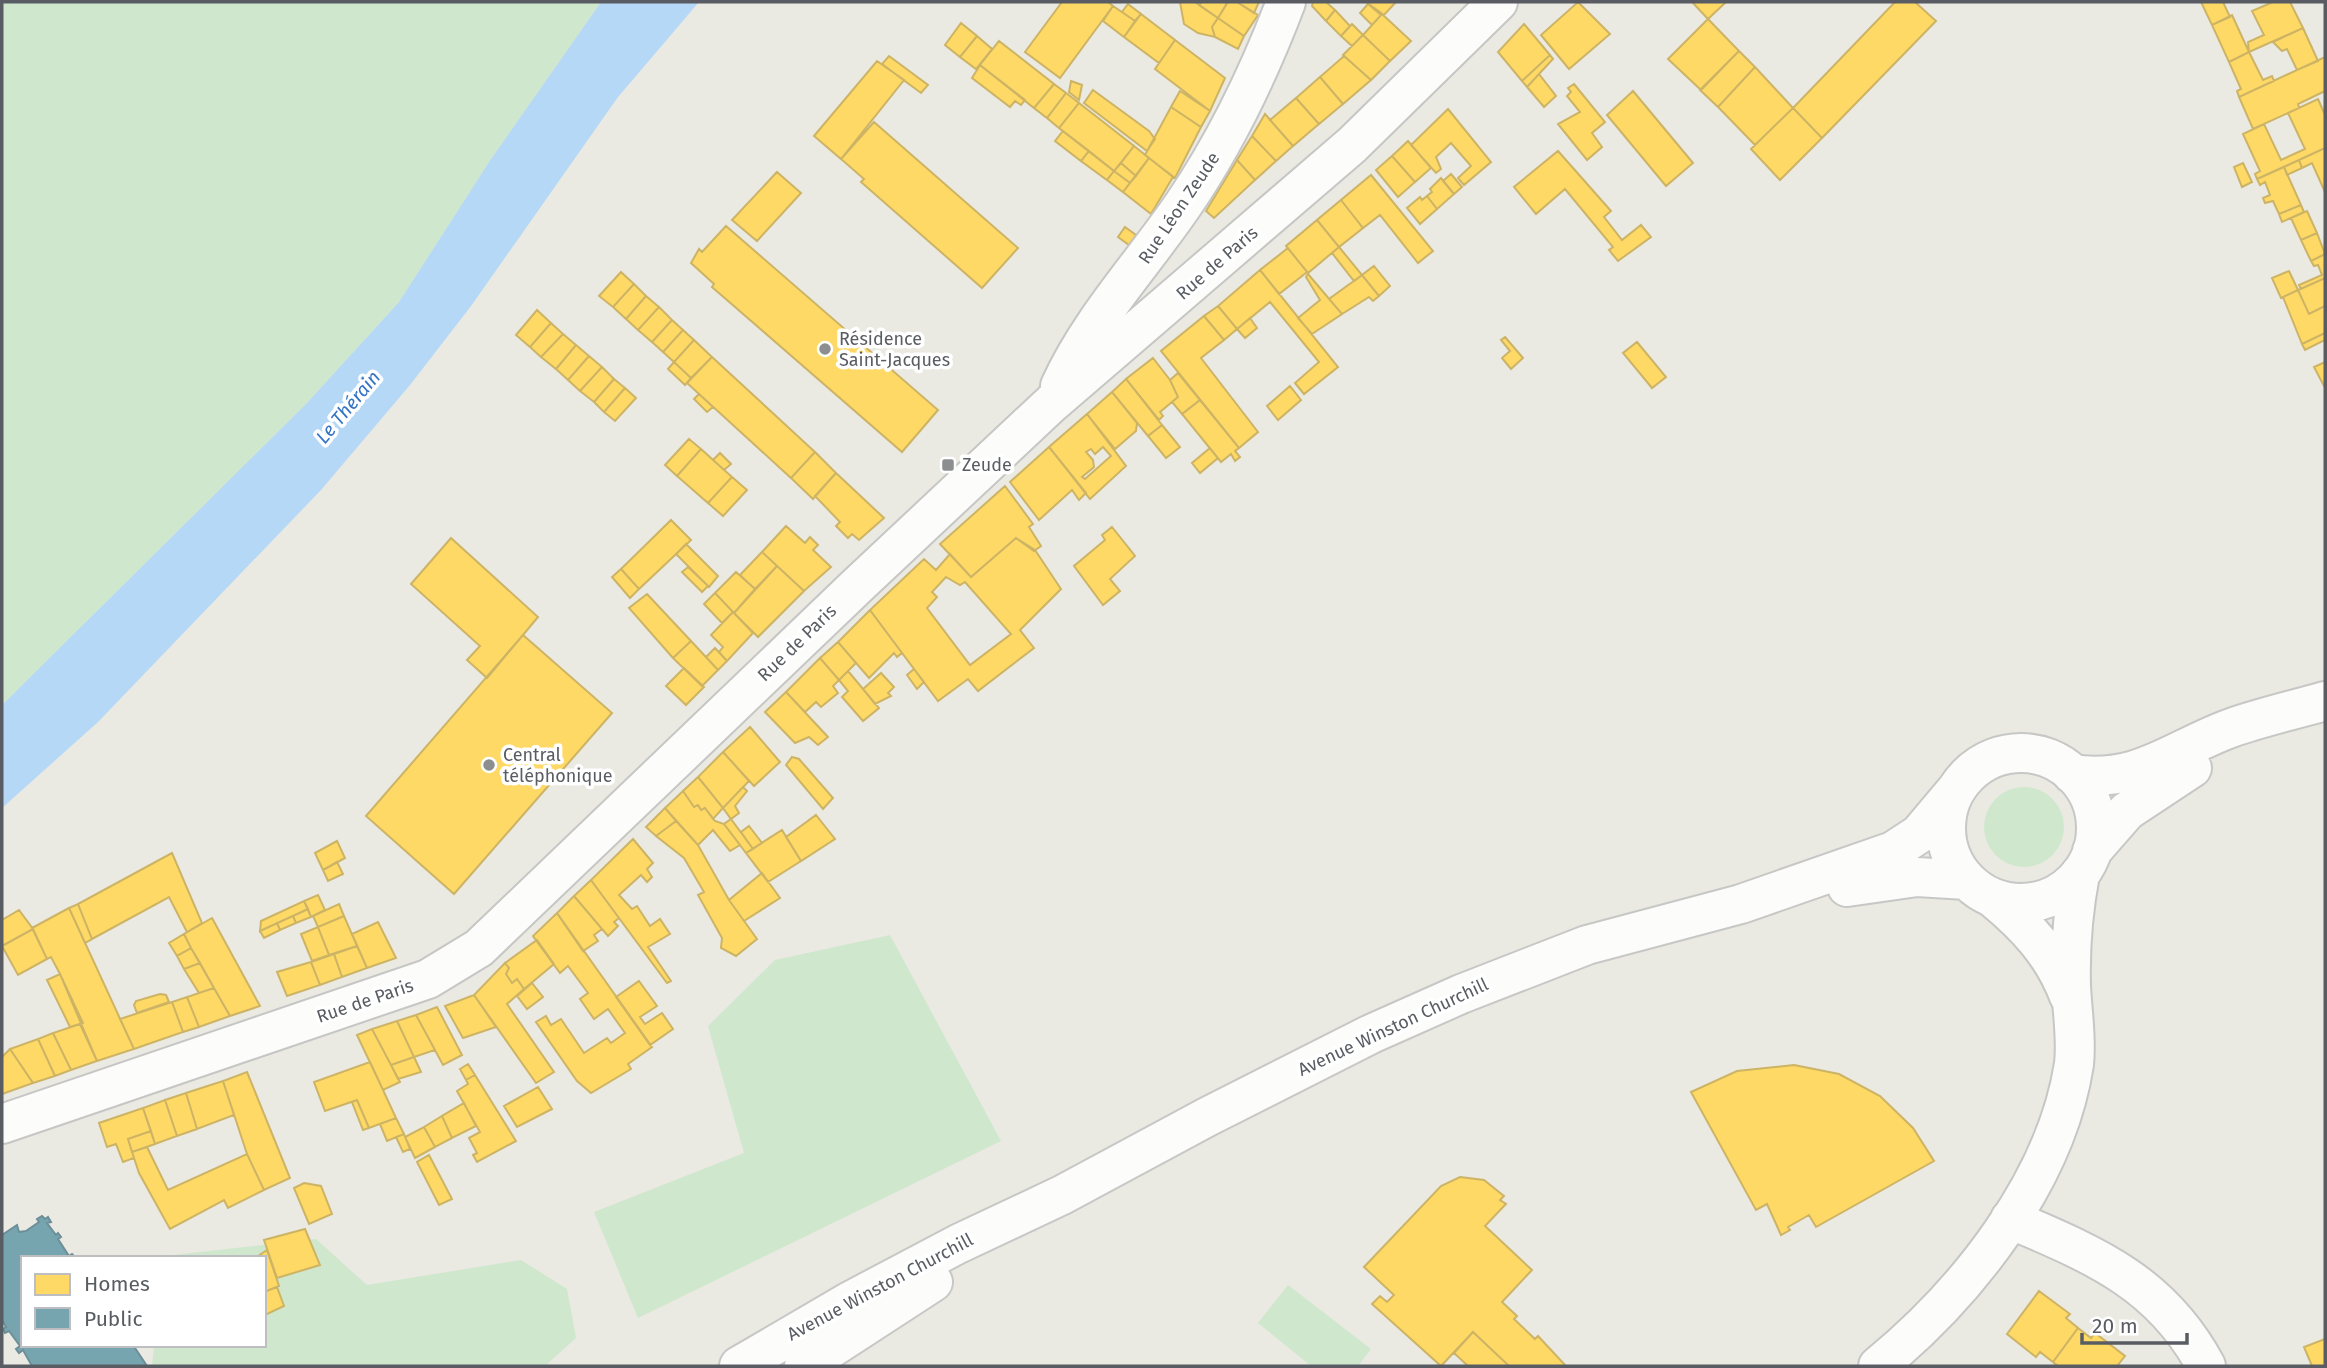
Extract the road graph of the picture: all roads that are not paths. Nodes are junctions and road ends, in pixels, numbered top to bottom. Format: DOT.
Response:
graph roads {
  1 [pos="1286,2"];
  2 [pos="1498,2"];
  3 [pos="1052,404"];
  4 [pos="2315,704"];
  5 [pos="2072,774"];
  6 [pos="1956,790"];
  7 [pos="2086,862"];
  8 [pos="1980,889"];
  9 [pos="1741,904"];
  10 [pos="2072,1004"];
  11 [pos="2,1124"];
  12 [pos="1062,1195"];
  13 [pos="2010,1219"];
  14 [pos="739,1366"];
  15 [pos="804,1366"];
  16 [pos="1878,1366"];
  17 [pos="2206,1366"];
  1 -- 3 [label="street, Rue Léon Zeude"];
  2 -- 3 [label="street, Rue de Paris"];
  3 -- 11 [label="street, Rue de Paris"];
  4 -- 5 [label="street"];
  4 -- 7 [label="street"];
  5 -- 6 [label="street"];
  5 -- 7 [label="street"];
  6 -- 8 [label="street"];
  6 -- 9 [label="street, Avenue Winston Churchill"];
  7 -- 8 [label="street"];
  7 -- 10 [label="street"];
  8 -- 9 [label="street, Avenue Winston Churchill"];
  8 -- 10 [label="street"];
  9 -- 12 [label="street, Avenue Winston Churchill"];
  10 -- 13 [label="street"];
  12 -- 14 [label="street, Avenue Winston Churchill"];
  12 -- 15 [label="street, Avenue Winston Churchill"];
  13 -- 16 [label="street"];
  13 -- 17 [label="street"];
}
